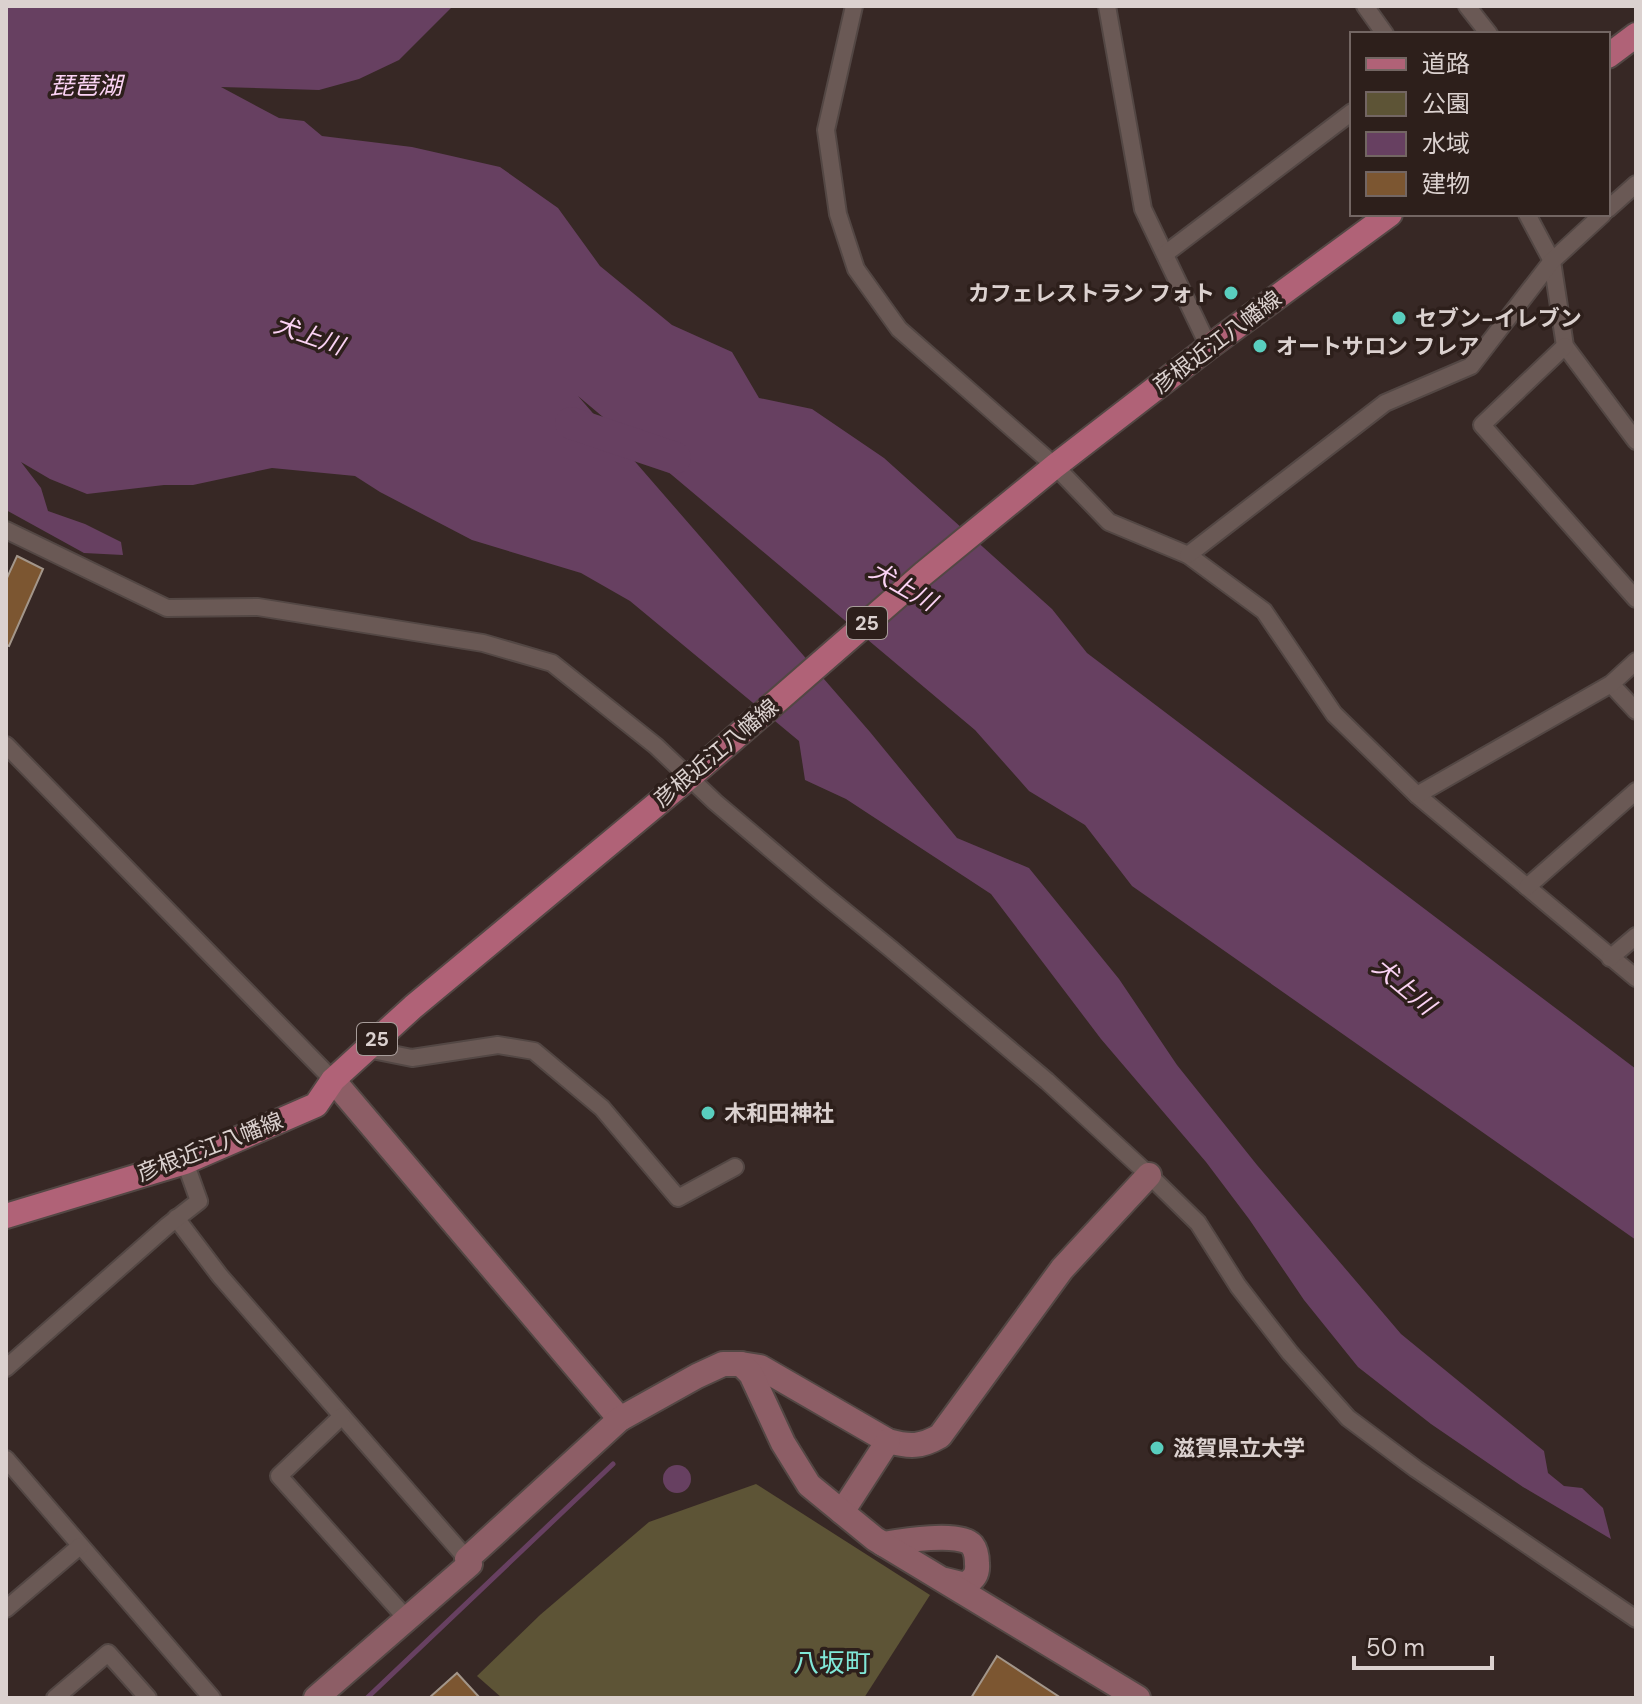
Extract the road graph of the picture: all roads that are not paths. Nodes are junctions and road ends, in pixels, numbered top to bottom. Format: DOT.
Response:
graph roads {
  1 [pos="854,6"];
  2 [pos="1107,6"];
  3 [pos="1365,6"];
  4 [pos="1467,6"];
  5 [pos="1384,32"];
  6 [pos="1487,32"];
  7 [pos="1636,35"];
  8 [pos="1610,54"];
  9 [pos="1350,114"];
  10 [pos="1636,184"];
  11 [pos="1610,207"];
  12 [pos="1387,216"];
  13 [pos="1528,216"];
  14 [pos="1601,216"];
  15 [pos="1165,254"];
  16 [pos="1552,261"];
  17 [pos="1565,346"];
  18 [pos="1209,347"];
  19 [pos="1636,441"];
  20 [pos="1046,473"];
  21 [pos="6,530"];
  22 [pos="1188,555"];
  23 [pos="1636,599"];
  24 [pos="1636,661"];
  25 [pos="1611,684"];
  26 [pos="1636,711"];
  27 [pos="6,745"];
  28 [pos="693,773"];
  29 [pos="1636,791"];
  30 [pos="1417,795"];
  31 [pos="1527,887"];
  32 [pos="1636,936"];
  33 [pos="1610,958"];
  34 [pos="1636,978"];
  35 [pos="367,1049"];
  36 [pos="333,1080"];
  37 [pos="185,1162"];
  38 [pos="735,1167"];
  39 [pos="1149,1175"];
  40 [pos="6,1216"];
  41 [pos="176,1218"];
  42 [pos="741,1364"];
  43 [pos="6,1368"];
  44 [pos="342,1416"];
  45 [pos="620,1419"];
  46 [pos="888,1441"];
  47 [pos="6,1459"];
  48 [pos="842,1512"];
  49 [pos="883,1544"];
  50 [pos="80,1546"];
  51 [pos="467,1559"];
  52 [pos="945,1580"];
  53 [pos="6,1609"];
  54 [pos="407,1619"];
  55 [pos="1636,1619"];
  56 [pos="55,1698"];
  57 [pos="148,1698"];
  58 [pos="212,1698"];
  59 [pos="316,1698"];
  60 [pos="1138,1698"];
  1 -- 20 [label="street"];
  2 -- 15 [label="street"];
  3 -- 5 [label="street"];
  4 -- 6 [label="street"];
  7 -- 8 [label="main road"];
  9 -- 15 [label="street"];
  10 -- 11 [label="street"];
  12 -- 18 [label="main road, 彦根近江八幡線 / 25"];
  13 -- 16 [label="street"];
  14 -- 16 [label="street"];
  15 -- 18 [label="street"];
  16 -- 17 [label="street"];
  16 -- 22 [label="street"];
  17 -- 19 [label="street"];
  17 -- 23 [label="street"];
  18 -- 20 [label="main road, 彦根近江八幡線 / 25"];
  20 -- 22 [label="street"];
  20 -- 28 [label="main road, 彦根近江八幡線 / 25"];
  21 -- 28 [label="street"];
  22 -- 30 [label="street"];
  24 -- 25 [label="street"];
  25 -- 26 [label="street"];
  25 -- 30 [label="street"];
  27 -- 36 [label="street"];
  28 -- 35 [label="main road, 彦根近江八幡線 / 25"];
  28 -- 39 [label="street"];
  29 -- 31 [label="street"];
  30 -- 31 [label="street"];
  31 -- 33 [label="street"];
  32 -- 33 [label="street"];
  33 -- 34 [label="street"];
  35 -- 36 [label="main road, 彦根近江八幡線 / 25"];
  35 -- 38 [label="street"];
  36 -- 37 [label="main road, 彦根近江八幡線 / 25"];
  36 -- 45 [label="street"];
  37 -- 40 [label="main road, 彦根近江八幡線 / 25"];
  37 -- 41 [label="street"];
  39 -- 46 [label="street"];
  39 -- 55 [label="street"];
  41 -- 43 [label="street"];
  41 -- 44 [label="street"];
  42 -- 45 [label="street"];
  42 -- 46 [label="street"];
  42 -- 48 [label="street"];
  44 -- 51 [label="street"];
  44 -- 54 [label="street"];
  45 -- 51 [label="street"];
  46 -- 48 [label="street"];
  47 -- 50 [label="street"];
  48 -- 49 [label="street"];
  49 -- 52 [label="street"];
  49 -- 52 [label="street"];
  50 -- 53 [label="street"];
  50 -- 58 [label="street"];
  51 -- 54 [label="street"];
  52 -- 60 [label="street"];
  54 -- 59 [label="street"];
  56 -- 57 [label="street"];
}
